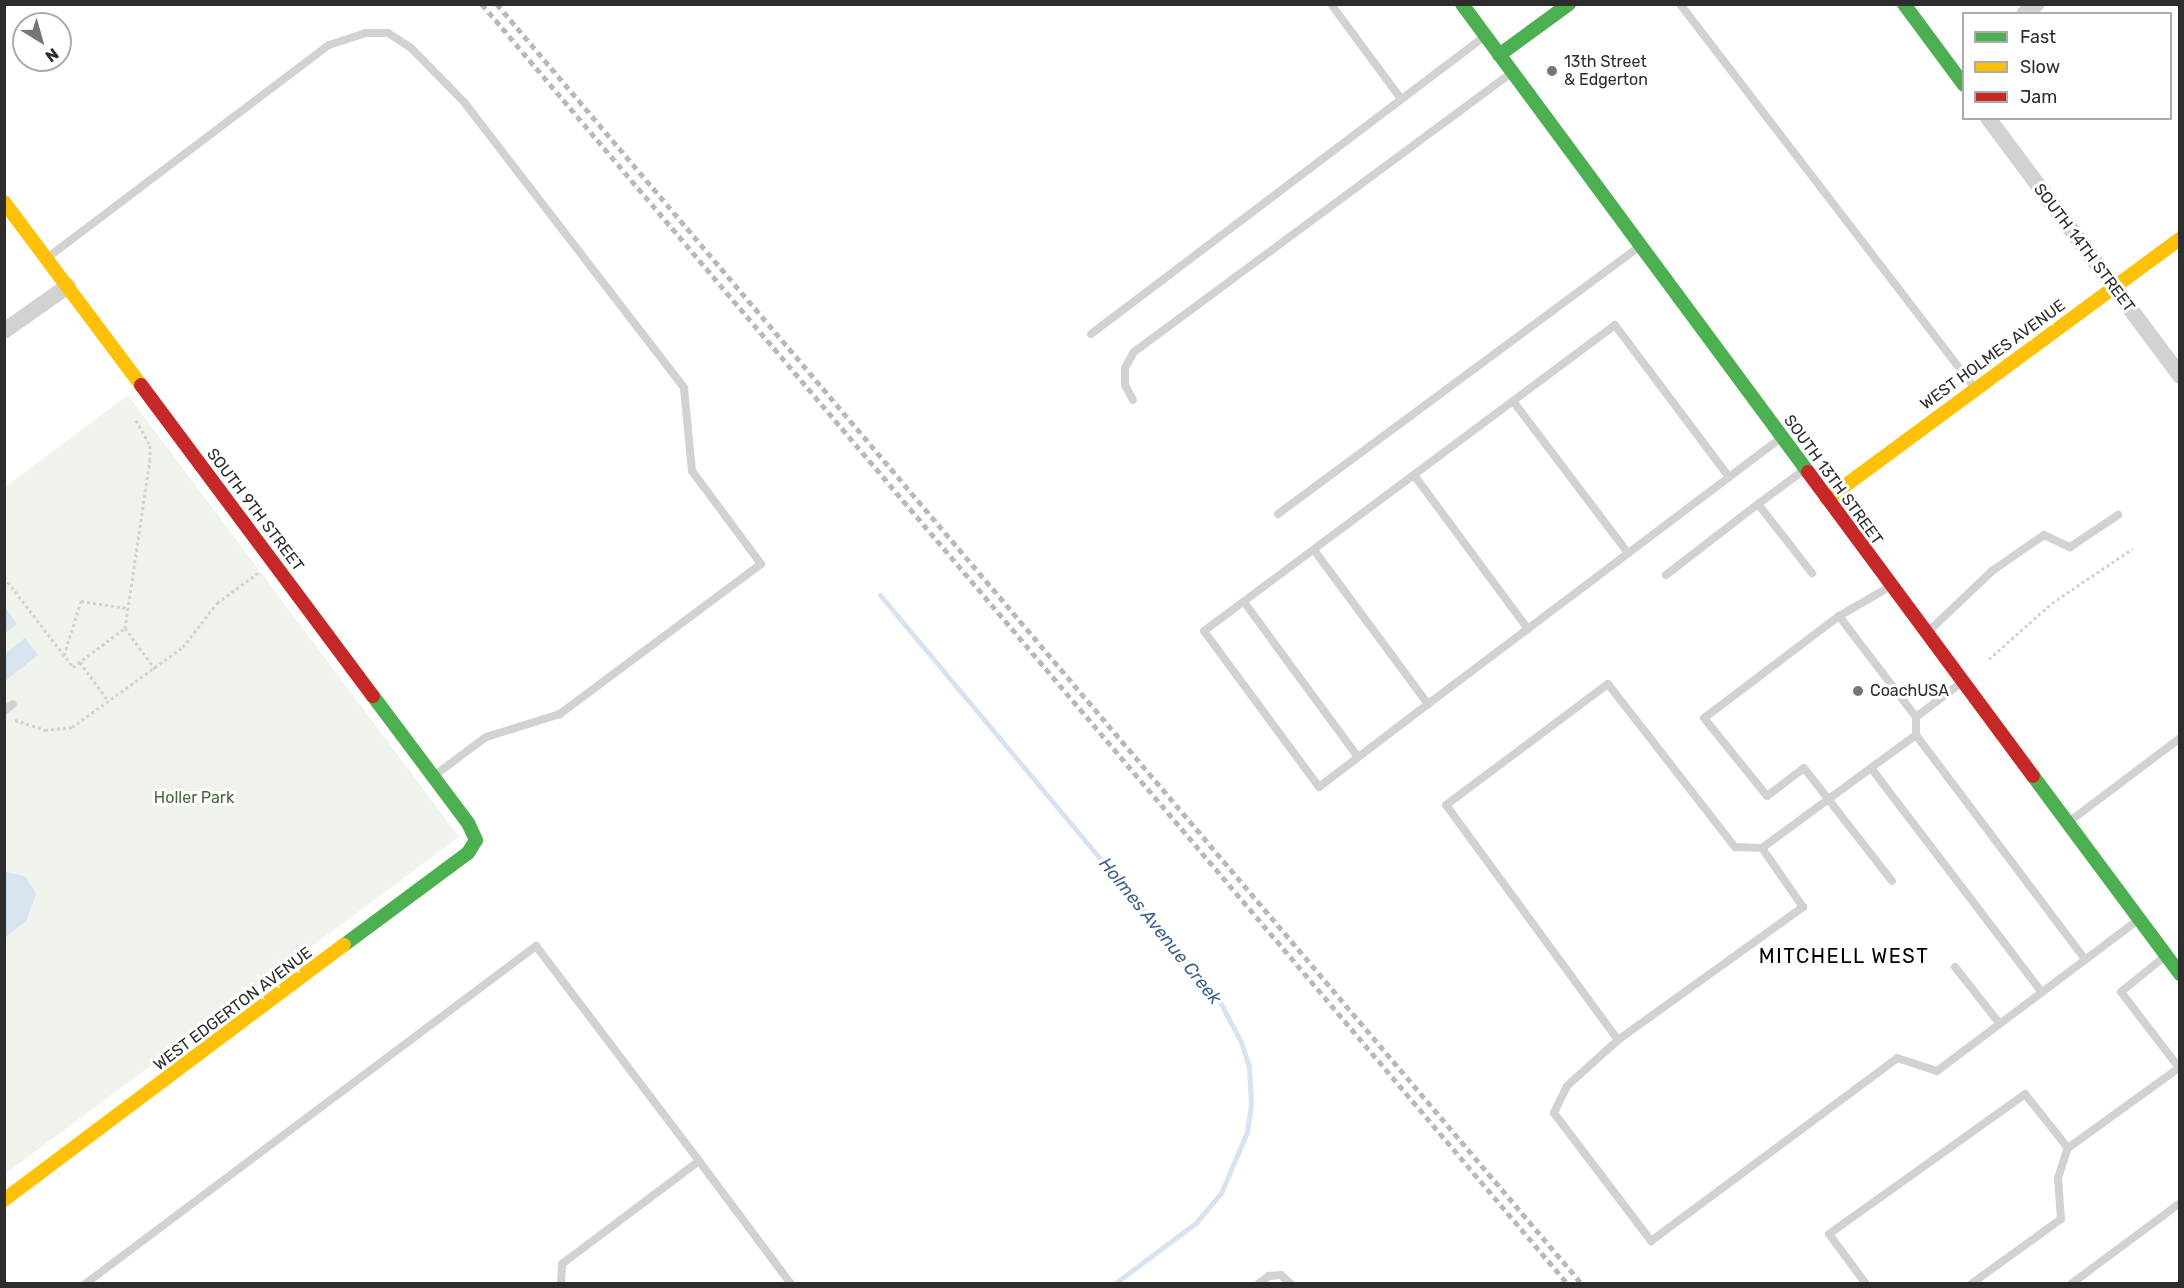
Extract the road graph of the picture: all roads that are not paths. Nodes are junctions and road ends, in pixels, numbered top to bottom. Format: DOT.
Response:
graph roads {
  1 [pos="1331,4"];
  2 [pos="1462,4"];
  3 [pos="1569,4"];
  4 [pos="1680,4"];
  5 [pos="1904,4"];
  6 [pos="1486,36"];
  7 [pos="1499,55"];
  8 [pos="1957,64"];
  9 [pos="1512,72"];
  10 [pos="1962,79"];
  11 [pos="1401,99"];
  12 [pos="1989,120"];
  13 [pos="4,202"];
  14 [pos="2180,239"];
  15 [pos="1641,246"];
  16 [pos="47,258"];
  17 [pos="68,286"];
  18 [pos="2113,288"];
  19 [pos="4,331"];
  20 [pos="1091,334"];
  21 [pos="2180,376"];
  22 [pos="1975,389"];
  23 [pos="1132,400"];
  24 [pos="1513,401"];
  25 [pos="1781,437"];
  26 [pos="1804,469"];
  27 [pos="1414,475"];
  28 [pos="1729,477"];
  29 [pos="1827,499"];
  30 [pos="1758,504"];
  31 [pos="1278,514"];
  32 [pos="2118,515"];
  33 [pos="1314,550"];
  34 [pos="1628,553"];
  35 [pos="1812,573"];
  36 [pos="1666,575"];
  37 [pos="1891,586"];
  38 [pos="1244,602"];
  39 [pos="1839,616"];
  40 [pos="1528,629"];
  41 [pos="1927,633"];
  42 [pos="1963,682"];
  43 [pos="13,704"];
  44 [pos="1428,704"];
  45 [pos="4,711"];
  46 [pos="1916,717"];
  47 [pos="1916,735"];
  48 [pos="2180,738"];
  49 [pos="1358,757"];
  50 [pos="1871,768"];
  51 [pos="434,776"];
  52 [pos="1828,799"];
  53 [pos="2067,823"];
  54 [pos="476,840"];
  55 [pos="1762,849"];
  56 [pos="1892,881"];
  57 [pos="2138,919"];
  58 [pos="2166,956"];
  59 [pos="2085,959"];
  60 [pos="1955,967"];
  61 [pos="2180,974"];
  62 [pos="2041,991"];
  63 [pos="2000,1023"];
  64 [pos="1618,1040"];
  65 [pos="2179,1068"];
  66 [pos="2068,1148"];
  67 [pos="699,1161"];
  68 [pos="4,1200"];
  69 [pos="2180,1203"];
  70 [pos="85,1284"];
  71 [pos="561,1284"];
  72 [pos="791,1284"];
  73 [pos="1258,1284"];
  74 [pos="1291,1284"];
  75 [pos="1866,1284"];
  76 [pos="1971,1284"];
  77 [pos="2072,1284"];
  1 -- 11 [label="lane"];
  2 -- 6 [label="street, SOUTH 13TH STREET"];
  3 -- 7 [label="street"];
  4 -- 22 [label="lane"];
  5 -- 8 [label="street"];
  6 -- 7 [label="street, SOUTH 13TH STREET"];
  6 -- 11 [label="lane"];
  7 -- 9 [label="street, SOUTH 13TH STREET"];
  8 -- 10 [label="street"];
  9 -- 15 [label="street, SOUTH 13TH STREET"];
  9 -- 23 [label="lane"];
  11 -- 20 [label="lane"];
  12 -- 18 [label="street, SOUTH 14TH STREET"];
  13 -- 16 [label="street, SOUTH 9TH STREET"];
  14 -- 18 [label="street, WEST HOLMES AVENUE"];
  15 -- 25 [label="street, SOUTH 13TH STREET"];
  15 -- 31 [label="lane"];
  16 -- 17 [label="street, SOUTH 9TH STREET"];
  16 -- 51 [label="lane"];
  17 -- 19 [label="street"];
  17 -- 51 [label="street, SOUTH 9TH STREET"];
  18 -- 21 [label="street, SOUTH 14TH STREET"];
  18 -- 22 [label="street, WEST HOLMES AVENUE"];
  22 -- 29 [label="street, WEST HOLMES AVENUE"];
  24 -- 27 [label="lane"];
  24 -- 28 [label="lane"];
  24 -- 34 [label="lane"];
  25 -- 26 [label="street, SOUTH 13TH STREET"];
  25 -- 28 [label="lane"];
  26 -- 29 [label="street, SOUTH 13TH STREET"];
  26 -- 30 [label="lane"];
  27 -- 33 [label="lane"];
  27 -- 40 [label="lane"];
  28 -- 34 [label="lane"];
  29 -- 37 [label="street, SOUTH 13TH STREET"];
  30 -- 35 [label="lane"];
  30 -- 36 [label="lane"];
  32 -- 41 [label="lane"];
  33 -- 38 [label="lane"];
  33 -- 44 [label="lane"];
  34 -- 40 [label="lane"];
  37 -- 39 [label="lane"];
  37 -- 41 [label="street, SOUTH 13TH STREET"];
  38 -- 49 [label="lane"];
  38 -- 49 [label="lane"];
  39 -- 46 [label="lane"];
  39 -- 52 [label="lane"];
  40 -- 44 [label="lane"];
  41 -- 42 [label="street, SOUTH 13TH STREET"];
  42 -- 46 [label="lane"];
  42 -- 53 [label="street, SOUTH 13TH STREET"];
  43 -- 45 [label="lane"];
  44 -- 49 [label="lane"];
  46 -- 47 [label="lane"];
  47 -- 50 [label="lane"];
  47 -- 59 [label="lane"];
  48 -- 53 [label="lane"];
  50 -- 52 [label="lane"];
  50 -- 62 [label="lane"];
  51 -- 54 [label="street, SOUTH 9TH STREET"];
  52 -- 55 [label="lane"];
  52 -- 56 [label="lane"];
  53 -- 57 [label="street, SOUTH 13TH STREET"];
  54 -- 68 [label="street, WEST EDGERTON AVENUE"];
  55 -- 64 [label="lane"];
  55 -- 64 [label="lane"];
  57 -- 58 [label="street, SOUTH 13TH STREET"];
  57 -- 59 [label="lane"];
  58 -- 61 [label="street, SOUTH 13TH STREET"];
  58 -- 65 [label="lane"];
  59 -- 62 [label="lane"];
  60 -- 63 [label="lane"];
  62 -- 63 [label="lane"];
  63 -- 64 [label="lane"];
  65 -- 66 [label="lane"];
  66 -- 75 [label="lane"];
  66 -- 76 [label="lane"];
  67 -- 70 [label="lane"];
  67 -- 71 [label="lane"];
  67 -- 72 [label="lane"];
  69 -- 77 [label="lane"];
  73 -- 74 [label="lane"];
}
